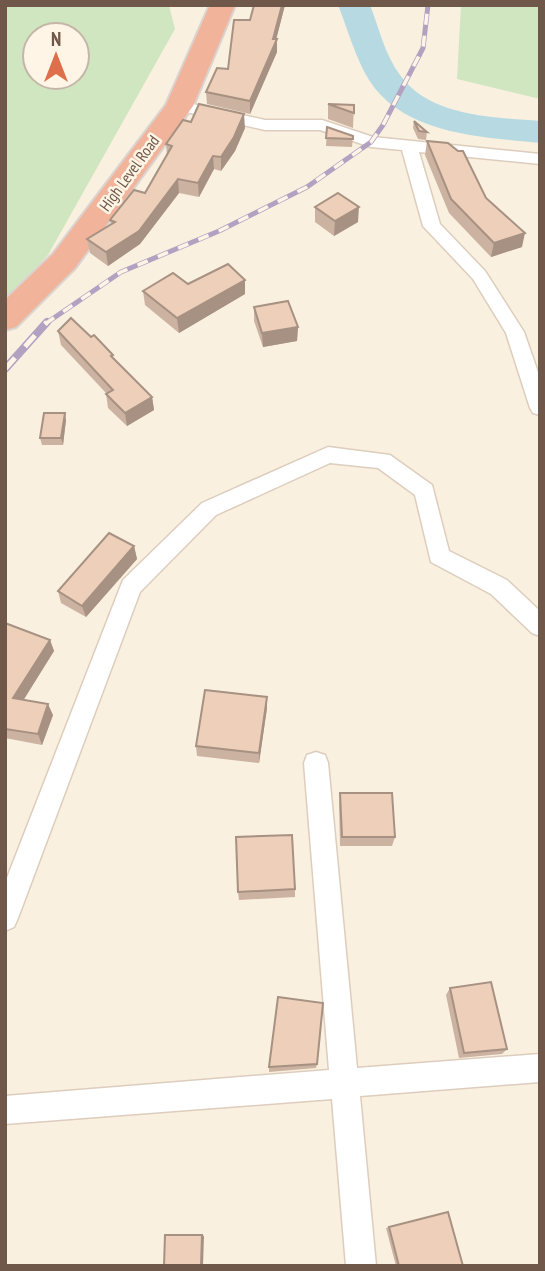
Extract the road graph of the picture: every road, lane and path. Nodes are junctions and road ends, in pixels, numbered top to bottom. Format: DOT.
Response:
graph roads {
  1 [pos="223,5"];
  2 [pos="178,106"];
  3 [pos="409,147"];
  4 [pos="540,159"];
  5 [pos="5,319"];
  6 [pos="540,408"];
  7 [pos="540,626"];
  8 [pos="316,762"];
  9 [pos="5,918"];
  10 [pos="540,1068"];
  11 [pos="343,1084"];
  12 [pos="5,1110"];
  13 [pos="361,1266"];
  1 -- 2 [label="highway, High Level Road"];
  2 -- 3 [label="street"];
  2 -- 5 [label="highway, High Level Road"];
  3 -- 4 [label="street"];
  3 -- 6 [label="street"];
  7 -- 9 [label="street"];
  8 -- 11 [label="street"];
  10 -- 11 [label="street"];
  11 -- 12 [label="street"];
  11 -- 13 [label="street"];
}
